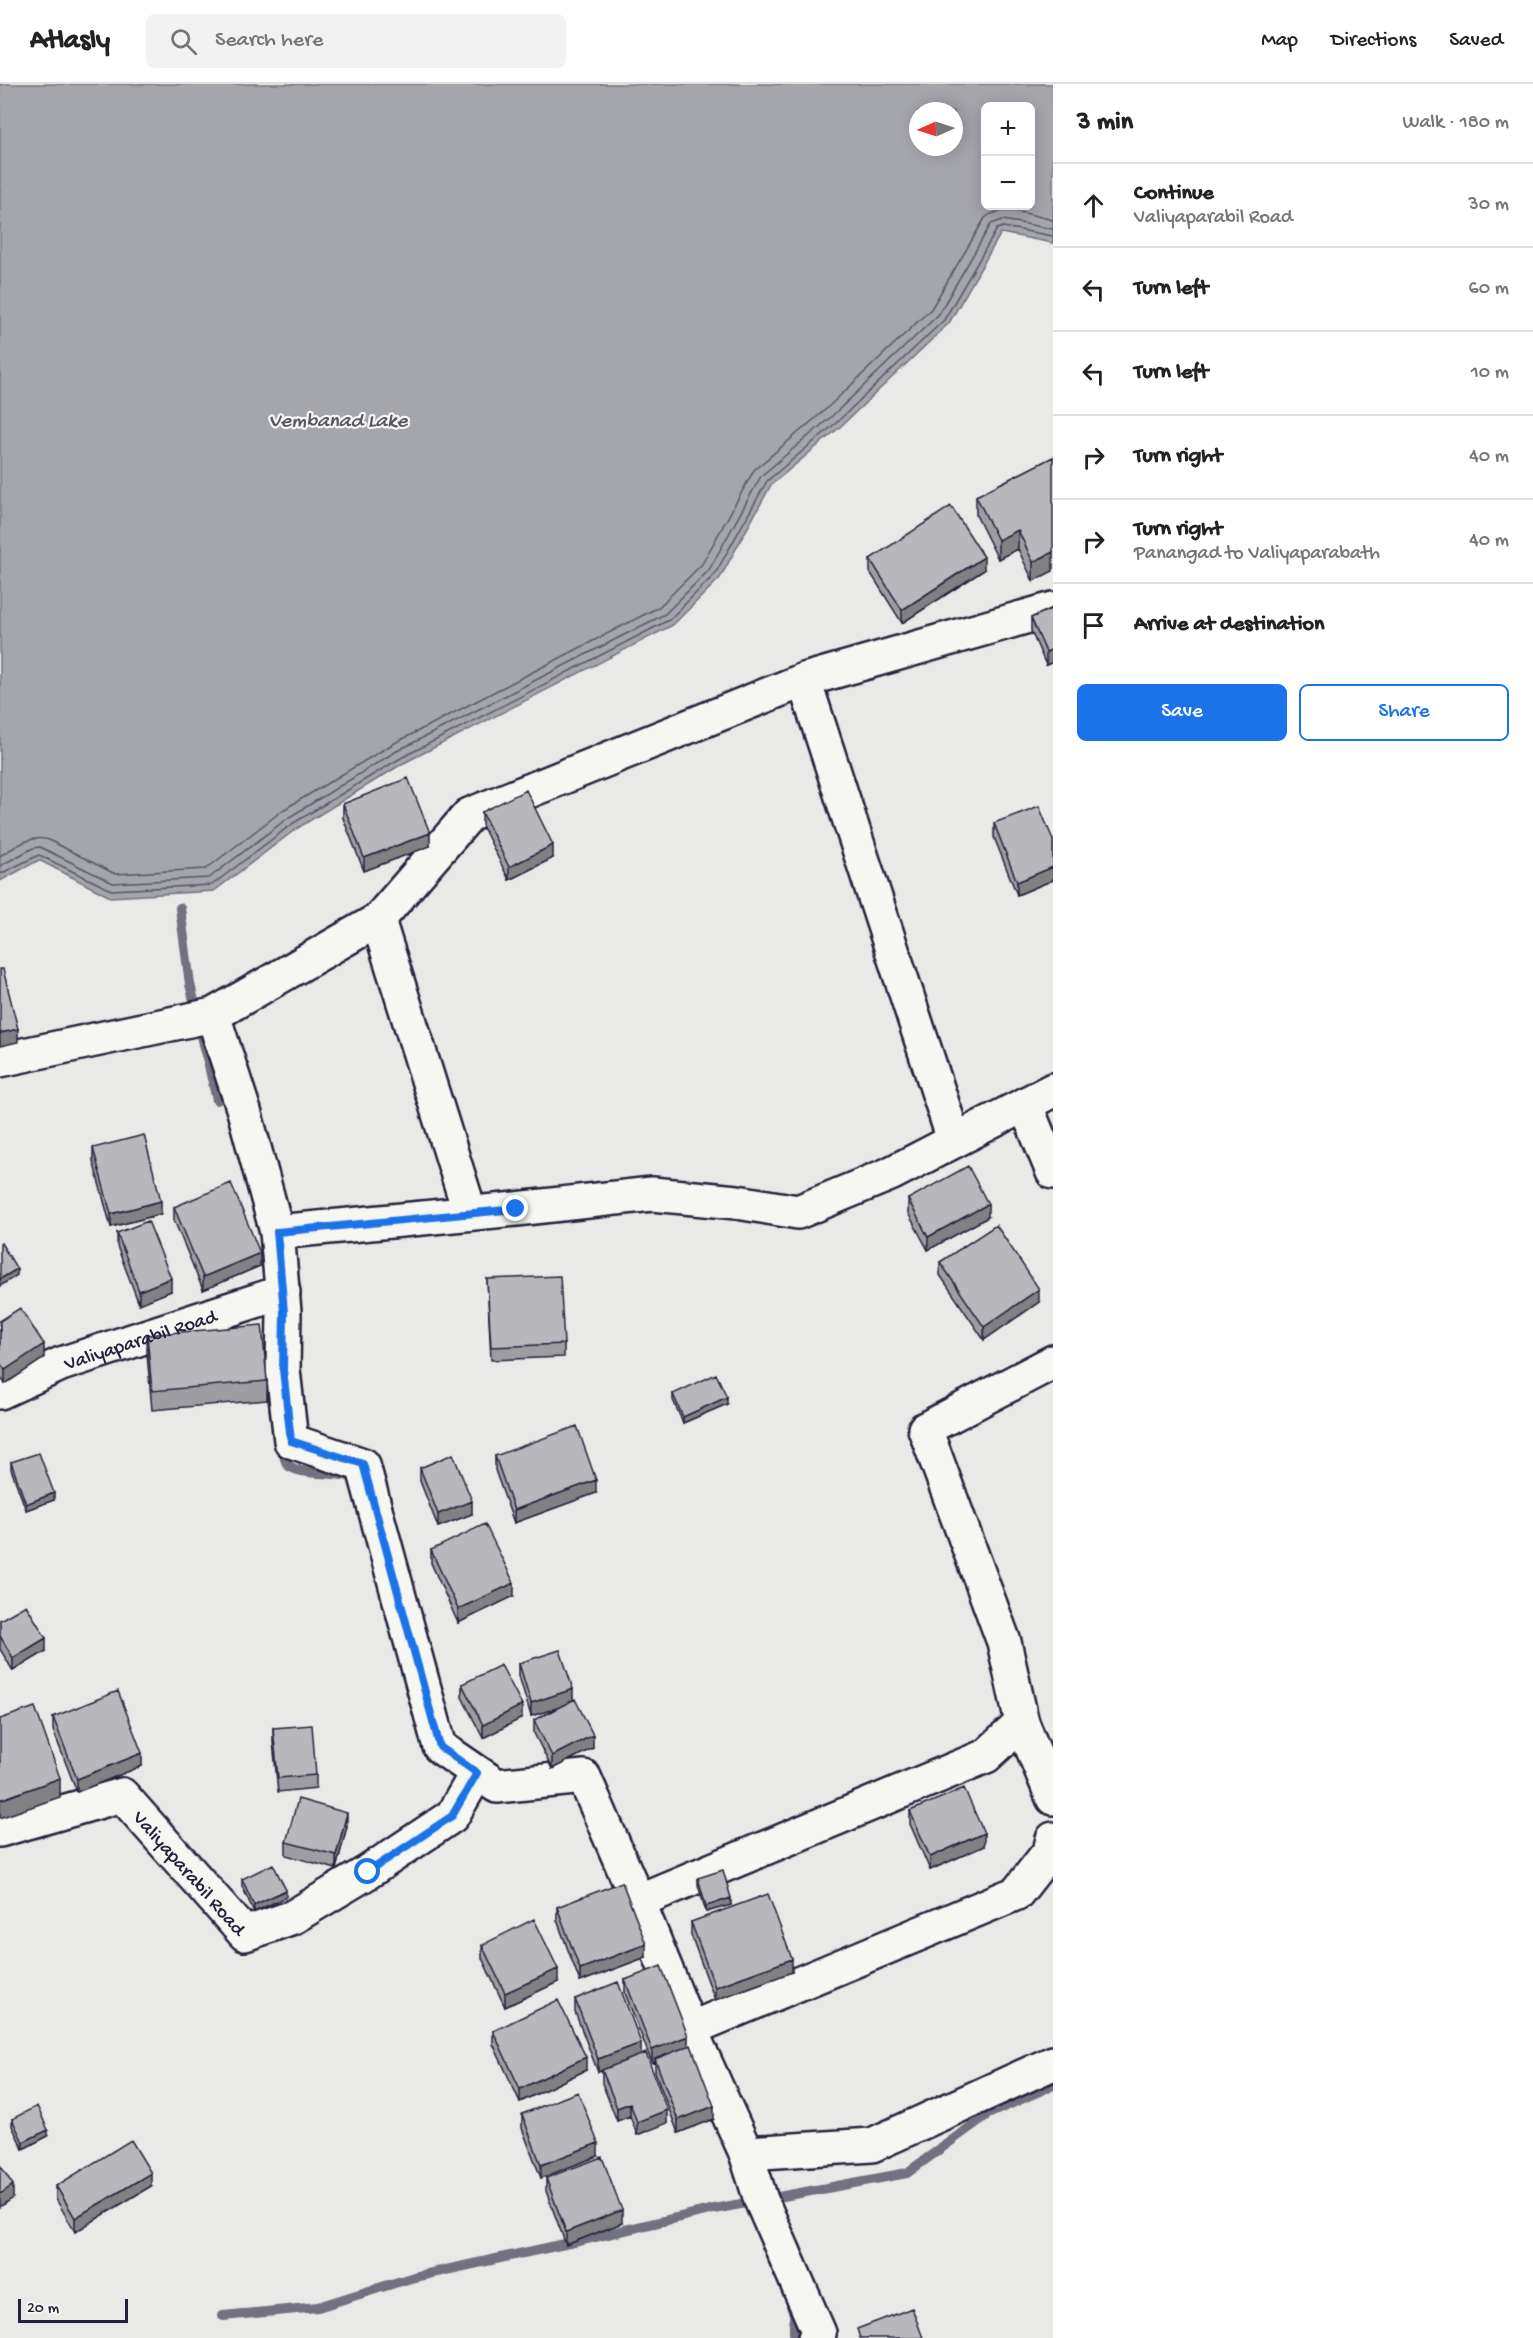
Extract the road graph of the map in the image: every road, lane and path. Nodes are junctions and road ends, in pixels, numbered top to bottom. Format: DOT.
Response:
graph roads {
  1 [pos="1053,609"];
  2 [pos="804,680"];
  3 [pos="378,920"];
  4 [pos="213,1015"];
  5 [pos="0,1060"];
  6 [pos="1039,1097"];
  7 [pos="954,1140"];
  8 [pos="1053,1172"];
  9 [pos="470,1213"];
  10 [pos="277,1232"];
  11 [pos="283,1292"];
  12 [pos="1053,1362"];
  13 [pos="0,1392"];
  14 [pos="1022,1723"];
  15 [pos="477,1773"];
  16 [pos="1053,1798"];
  17 [pos="0,1830"];
  18 [pos="1053,1839"];
  19 [pos="638,1901"];
  20 [pos="690,2028"];
  21 [pos="1053,2063"];
  22 [pos="747,2153"];
  23 [pos="815,2338"];
  1 -- 2 [label="street"];
  2 -- 3 [label="street"];
  2 -- 7 [label="street"];
  3 -- 4 [label="street"];
  3 -- 9 [label="street"];
  4 -- 5 [label="street"];
  4 -- 10 [label="street"];
  6 -- 7 [label="street"];
  6 -- 8 [label="street"];
  7 -- 9 [label="street"];
  9 -- 10 [label="street"];
  10 -- 11 [label="street"];
  11 -- 13 [label="street, Valiyaparabil Road"];
  11 -- 15 [label="street"];
  12 -- 14 [label="street"];
  14 -- 16 [label="street"];
  14 -- 19 [label="street"];
  15 -- 17 [label="street, Valiyaparabil Road"];
  15 -- 19 [label="street"];
  18 -- 20 [label="street"];
  19 -- 20 [label="street"];
  20 -- 22 [label="street"];
  21 -- 22 [label="street"];
  22 -- 23 [label="street"];
}
